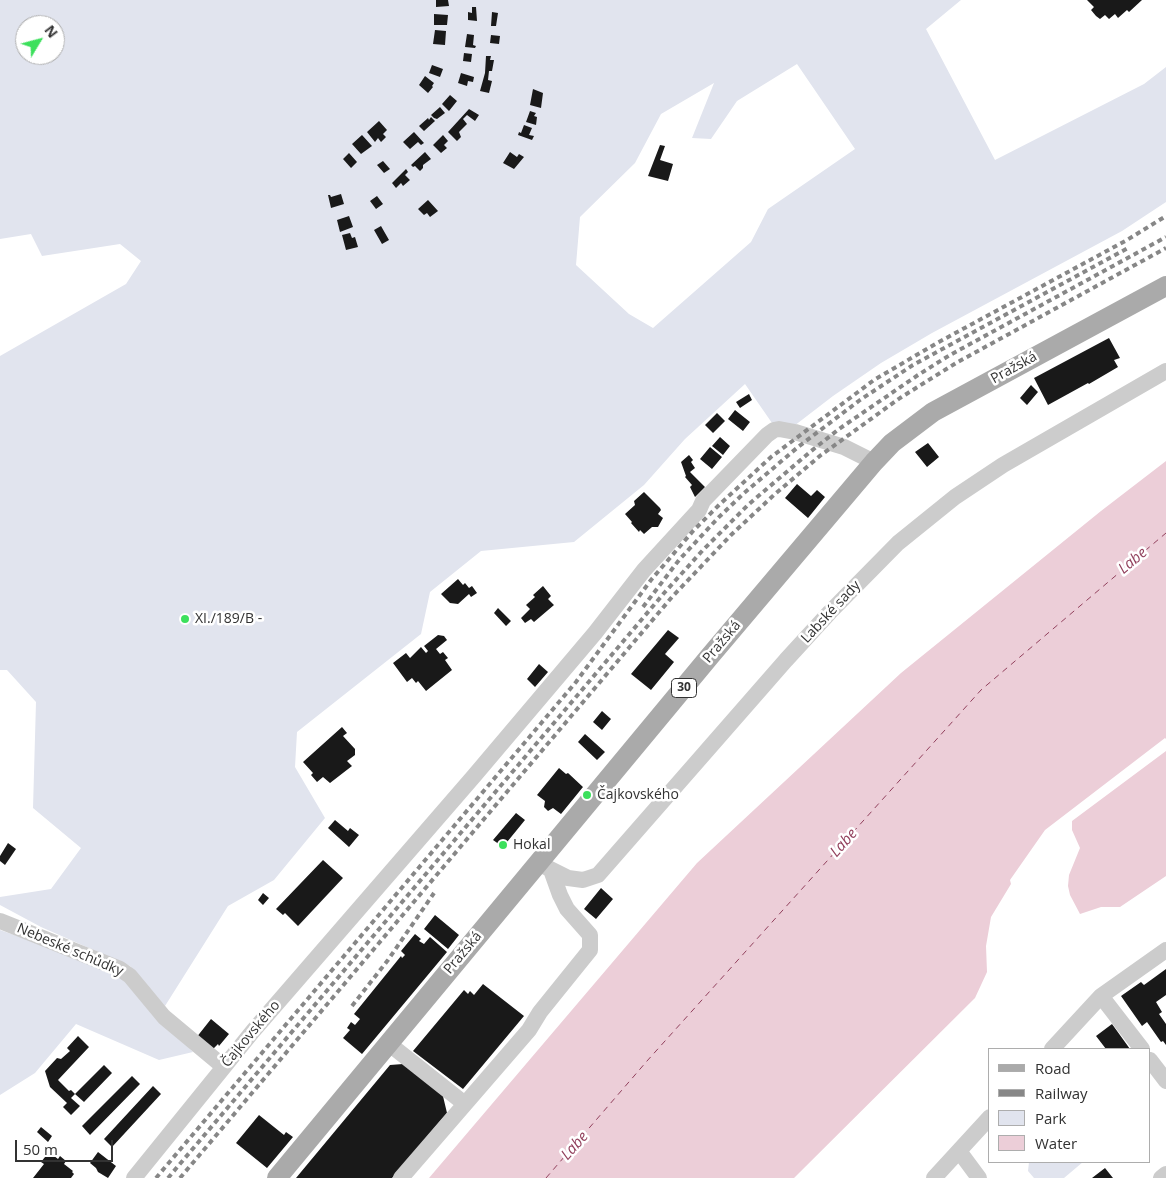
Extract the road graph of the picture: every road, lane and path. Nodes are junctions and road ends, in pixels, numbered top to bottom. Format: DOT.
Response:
graph roads {
  1 [pos="1166,286"];
  2 [pos="1166,371"];
  3 [pos="874,462"];
  4 [pos="545,866"];
  5 [pos="0,922"];
  6 [pos="1166,950"];
  7 [pos="1101,996"];
  8 [pos="388,1043"];
  9 [pos="1053,1048"];
  10 [pos="1141,1048"];
  11 [pos="1151,1061"];
  12 [pos="224,1067"];
  13 [pos="1166,1081"];
  14 [pos="465,1104"];
  15 [pos="988,1119"];
  16 [pos="959,1151"];
  17 [pos="1166,1174"];
  18 [pos="134,1178"];
  19 [pos="276,1178"];
  20 [pos="401,1178"];
  21 [pos="934,1178"];
  22 [pos="979,1178"];
  23 [pos="1161,1178"];
  1 -- 3 [label="main road, Pražská / 30"];
  2 -- 4 [label="street, Labské sady"];
  3 -- 4 [label="main road, Pražská / 30"];
  3 -- 12 [label="street, Čajkovského"];
  4 -- 8 [label="main road, Pražská / 30"];
  4 -- 14 [label="street"];
  5 -- 12 [label="street, Nebeské schůdky"];
  6 -- 7 [label="street"];
  7 -- 9 [label="street"];
  7 -- 10 [label="street"];
  8 -- 14 [label="street"];
  8 -- 19 [label="main road, Pražská / 30"];
  11 -- 13 [label="street"];
  12 -- 18 [label="street, Čajkovského"];
  14 -- 20 [label="street"];
  15 -- 16 [label="street"];
  16 -- 21 [label="street"];
  16 -- 22 [label="street"];
  17 -- 23 [label="street"];
}
